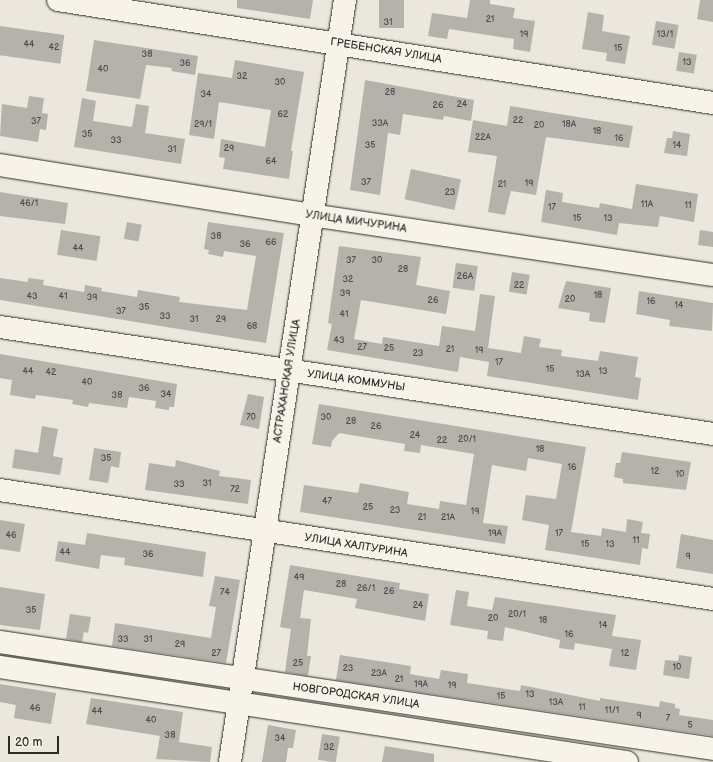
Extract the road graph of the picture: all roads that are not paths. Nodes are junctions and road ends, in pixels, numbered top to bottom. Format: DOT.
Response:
graph roads {
  1 [pos="58,0"];
  2 [pos="345,0"];
  3 [pos="338,43"];
  4 [pos="713,103"];
  5 [pos="0,165"];
  6 [pos="311,215"];
  7 [pos="713,274"];
  8 [pos="0,327"];
  9 [pos="288,371"];
  10 [pos="713,434"];
  11 [pos="0,490"];
  12 [pos="264,532"];
  13 [pos="713,600"];
  14 [pos="0,642"];
  15 [pos="0,667"];
  16 [pos="243,679"];
  17 [pos="239,704"];
  18 [pos="713,749"];
  19 [pos="230,762"];
  20 [pos="627,762"];
  1 -- 3 [label="street, ГРЕБЕНСКАЯ УЛИЦА"];
  2 -- 3 [label="street, АСТРАХАНСКАЯ УЛИЦА"];
  3 -- 4 [label="street, ГРЕБЕНСКАЯ УЛИЦА"];
  3 -- 6 [label="street, АСТРАХАНСКАЯ УЛИЦА"];
  5 -- 6 [label="street, УЛИЦА МИЧУРИНА"];
  6 -- 7 [label="street, УЛИЦА МИЧУРИНА"];
  6 -- 9 [label="street, АСТРАХАНСКАЯ УЛИЦА"];
  8 -- 9 [label="street, УЛИЦА КОММУНЫ"];
  9 -- 10 [label="street, УЛИЦА КОММУНЫ"];
  9 -- 12 [label="street, АСТРАХАНСКАЯ УЛИЦА"];
  11 -- 12 [label="street, УЛИЦА ХАЛТУРИНА"];
  12 -- 13 [label="street, УЛИЦА ХАЛТУРИНА"];
  12 -- 16 [label="street, АСТРАХАНСКАЯ УЛИЦА"];
  14 -- 16 [label="street, НОВГОРОДСКАЯ УЛИЦА"];
  15 -- 17 [label="street"];
  16 -- 17 [label="street, АСТРАХАНСКАЯ УЛИЦА"];
  16 -- 18 [label="street, НОВГОРОДСКАЯ УЛИЦА"];
  17 -- 19 [label="street, АСТРАХАНСКАЯ УЛИЦА"];
  17 -- 20 [label="street"];
}
